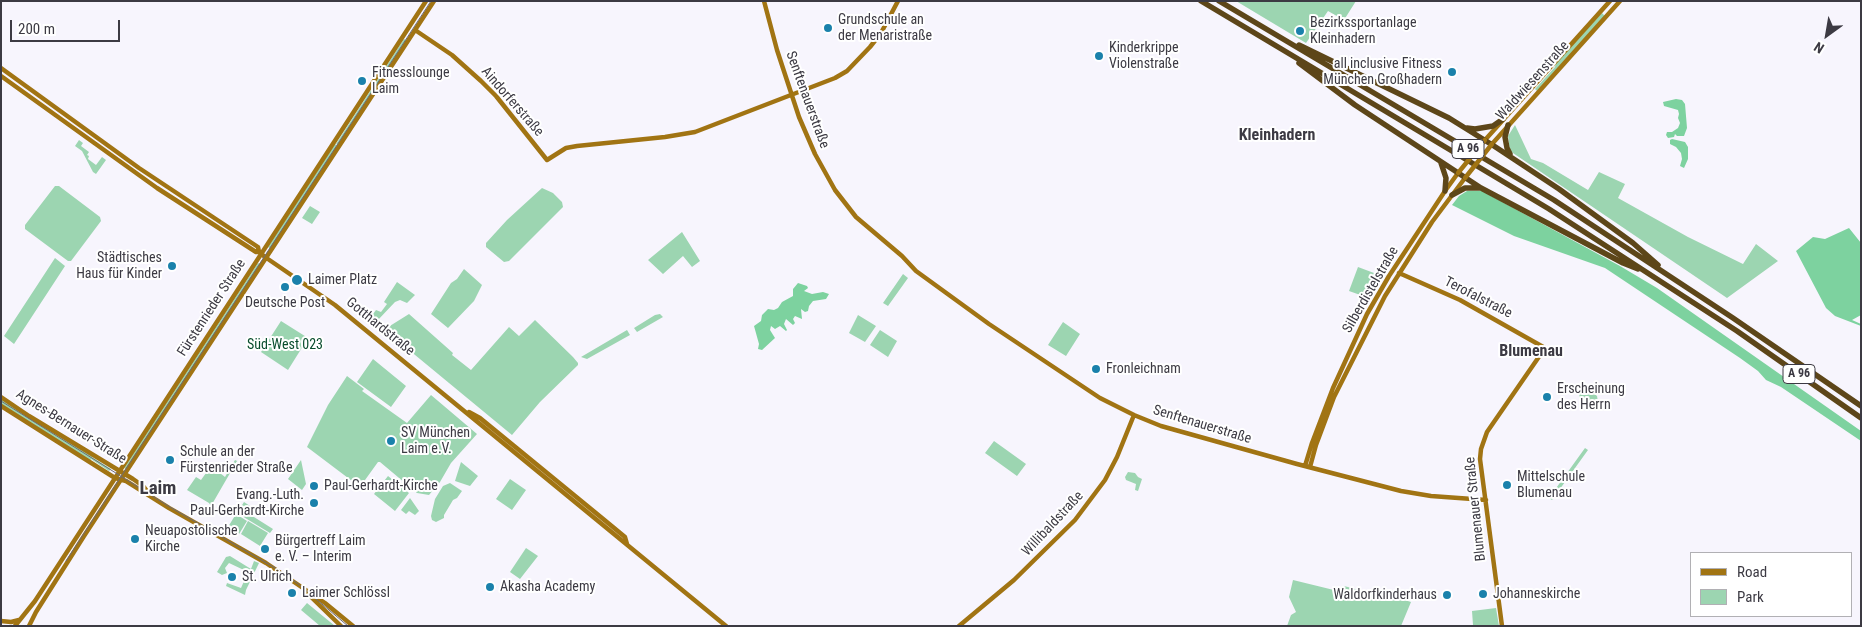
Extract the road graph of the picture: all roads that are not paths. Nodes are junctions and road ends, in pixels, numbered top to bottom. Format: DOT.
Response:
graph roads {
  1 [pos="426,1"];
  2 [pos="434,1"];
  3 [pos="764,1"];
  4 [pos="898,1"];
  5 [pos="1201,1"];
  6 [pos="1220,1"];
  7 [pos="1610,1"];
  8 [pos="1620,1"];
  9 [pos="408,28"];
  10 [pos="415,30"];
  11 [pos="1268,30"];
  12 [pos="1282,49"];
  13 [pos="1,68"];
  14 [pos="1,76"];
  15 [pos="791,96"];
  16 [pos="47,105"];
  17 [pos="1503,119"];
  18 [pos="1508,126"];
  19 [pos="1466,128"];
  20 [pos="1485,140"];
  21 [pos="1492,144"];
  22 [pos="1511,156"];
  23 [pos="1441,163"];
  24 [pos="1458,173"];
  25 [pos="1465,178"];
  26 [pos="1481,188"];
  27 [pos="1444,191"];
  28 [pos="1452,195"];
  29 [pos="211,217"];
  30 [pos="208,222"];
  31 [pos="260,253"];
  32 [pos="268,258"];
  33 [pos="1665,272"];
  34 [pos="1399,273"];
  35 [pos="1649,274"];
  36 [pos="1545,348"];
  37 [pos="1,397"];
  38 [pos="1,406"];
  39 [pos="1861,406"];
  40 [pos="1134,416"];
  41 [pos="1861,418"];
  42 [pos="1307,467"];
  43 [pos="120,470"];
  44 [pos="125,474"];
  45 [pos="115,478"];
  46 [pos="122,479"];
  47 [pos="151,496"];
  48 [pos="1486,500"];
  49 [pos="300,586"];
  50 [pos="20,620"];
  51 [pos="1,621"];
  52 [pos="15,626"];
  53 [pos="29,626"];
  54 [pos="341,626"];
  55 [pos="353,626"];
  56 [pos="726,626"];
  57 [pos="958,626"];
  58 [pos="1502,626"];
  1 -- 9 [label="street, Fürstenrieder Straße"];
  2 -- 10 [label="street, Fürstenrieder Straße"];
  3 -- 15 [label="street, Senftenauerstraße"];
  4 -- 15 [label="street"];
  5 -- 12 [label="highway, A 96"];
  6 -- 11 [label="highway, A 96"];
  7 -- 17 [label="street, Waldwiesenstraße"];
  8 -- 18 [label="street, Waldwiesenstraße"];
  9 -- 10 [label="street, Aindorferstraße"];
  9 -- 31 [label="street, Fürstenrieder Straße"];
  10 -- 15 [label="street, Aindorferstraße"];
  10 -- 32 [label="street, Fürstenrieder Straße"];
  11 -- 19 [label="highway"];
  11 -- 33 [label="highway, A 96"];
  12 -- 23 [label="highway"];
  12 -- 35 [label="highway, A 96"];
  13 -- 16 [label="street"];
  14 -- 16 [label="street"];
  15 -- 40 [label="street, Senftenauerstraße"];
  16 -- 29 [label="street, Gotthardstraße"];
  16 -- 30 [label="street, Gotthardstraße"];
  17 -- 19 [label="highway"];
  17 -- 20 [label="street, Waldwiesenstraße"];
  18 -- 21 [label="street, Waldwiesenstraße"];
  18 -- 22 [label="highway"];
  19 -- 20 [label="highway"];
  20 -- 21 [label="highway"];
  20 -- 24 [label="street, Silberdistelstraße, bridge"];
  21 -- 22 [label="highway"];
  21 -- 25 [label="street, Waldwiesenstraße, bridge"];
  22 -- 33 [label="highway"];
  23 -- 24 [label="highway"];
  23 -- 27 [label="highway"];
  24 -- 25 [label="highway"];
  24 -- 27 [label="street, Silberdistelstraße"];
  25 -- 26 [label="highway"];
  25 -- 28 [label="street, Silberdistelstraße"];
  26 -- 28 [label="highway"];
  26 -- 35 [label="highway"];
  27 -- 42 [label="street, Silberdistelstraße"];
  28 -- 34 [label="street, Silberdistelstraße"];
  29 -- 30 [label="street"];
  29 -- 31 [label="street, Gotthardstraße"];
  30 -- 31 [label="street, Gotthardstraße"];
  31 -- 32 [label="street, Gotthardstraße"];
  31 -- 43 [label="street, Fürstenrieder Straße"];
  32 -- 44 [label="street, Fürstenrieder Straße"];
  32 -- 56 [label="street, Gotthardstraße"];
  33 -- 39 [label="highway, A 96"];
  34 -- 36 [label="street, Terofalstraße"];
  34 -- 42 [label="street, Silberdistelstraße"];
  35 -- 41 [label="highway, A 96"];
  36 -- 48 [label="street, Blumenauer Straße"];
  37 -- 43 [label="street, Agnes-Bernauer-Straße"];
  38 -- 45 [label="street, Agnes-Bernauer-Straße"];
  40 -- 42 [label="street, Senftenauerstraße"];
  40 -- 57 [label="street, Willibaldstraße"];
  42 -- 48 [label="street, Senftenauerstraße"];
  43 -- 44 [label="street, Agnes-Bernauer-Straße"];
  43 -- 45 [label="street, Fürstenrieder Straße"];
  44 -- 46 [label="street, Fürstenrieder Straße"];
  44 -- 47 [label="street, Agnes-Bernauer-Straße"];
  45 -- 46 [label="street, Agnes-Bernauer-Straße"];
  45 -- 50 [label="street, Fürstenrieder Straße"];
  46 -- 47 [label="street, Agnes-Bernauer-Straße"];
  46 -- 53 [label="street, Fürstenrieder Straße"];
  47 -- 49 [label="street, Agnes-Bernauer-Straße"];
  48 -- 58 [label="street, Blumenauer Straße"];
  49 -- 54 [label="street, Agnes-Bernauer-Straße"];
  49 -- 55 [label="street, Agnes-Bernauer-Straße"];
  50 -- 51 [label="street"];
  50 -- 52 [label="street, Fürstenrieder Straße"];
}
